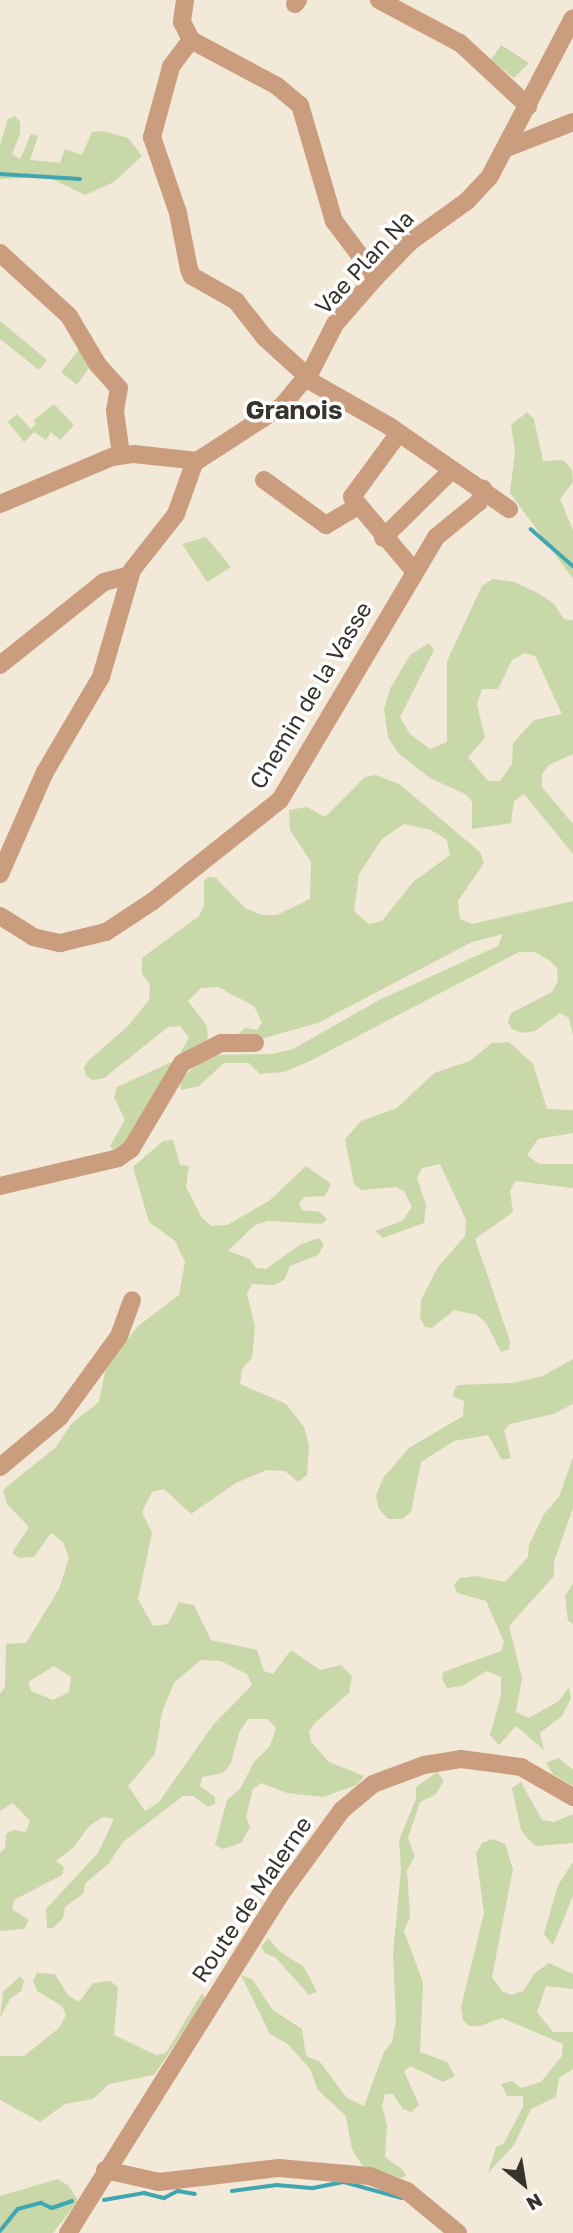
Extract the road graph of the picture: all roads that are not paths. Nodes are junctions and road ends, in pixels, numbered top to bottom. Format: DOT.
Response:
graph roads {
  1 [pos="185,0"];
  2 [pos="379,0"];
  3 [pos="573,18"];
  4 [pos="191,40"];
  5 [pos="528,106"];
  6 [pos="573,122"];
  7 [pos="507,148"];
  8 [pos="0,253"];
  9 [pos="376,277"];
  10 [pos="306,377"];
  11 [pos="399,433"];
  12 [pos="121,456"];
  13 [pos="195,461"];
  14 [pos="452,470"];
  15 [pos="264,481"];
  16 [pos="483,489"];
  17 [pos="0,504"];
  18 [pos="358,506"];
  19 [pos="509,509"];
  20 [pos="383,538"];
  21 [pos="415,572"];
  22 [pos="130,575"];
  23 [pos="0,665"];
  24 [pos="0,874"];
  25 [pos="0,916"];
  26 [pos="255,1043"];
  27 [pos="0,1186"];
  28 [pos="132,1300"];
  29 [pos="0,1467"];
  30 [pos="573,1797"];
  31 [pos="105,2170"];
  32 [pos="68,2233"];
  33 [pos="458,2233"];
  1 -- 4 [label="street"];
  2 -- 5 [label="street"];
  3 -- 5 [label="street, Vae Plan Na"];
  4 -- 9 [label="street"];
  4 -- 10 [label="street"];
  5 -- 7 [label="street, Vae Plan Na"];
  6 -- 7 [label="street"];
  7 -- 9 [label="street, Vae Plan Na"];
  8 -- 12 [label="street"];
  9 -- 10 [label="street, Vae Plan Na"];
  10 -- 11 [label="street"];
  10 -- 13 [label="street, Vae Plan Na"];
  11 -- 14 [label="street"];
  11 -- 18 [label="street"];
  12 -- 13 [label="street"];
  12 -- 17 [label="street"];
  13 -- 22 [label="street"];
  14 -- 16 [label="street"];
  14 -- 20 [label="street"];
  15 -- 18 [label="street"];
  16 -- 19 [label="street"];
  16 -- 21 [label="street, Chemin de la Vasse"];
  18 -- 20 [label="street"];
  20 -- 21 [label="street"];
  21 -- 25 [label="street, Chemin de la Vasse"];
  22 -- 23 [label="street"];
  22 -- 24 [label="street"];
  26 -- 27 [label="street"];
  28 -- 29 [label="street"];
  30 -- 31 [label="street, Route de Malerne"];
  31 -- 32 [label="street, Route de Malerne"];
  31 -- 33 [label="street"];
}
